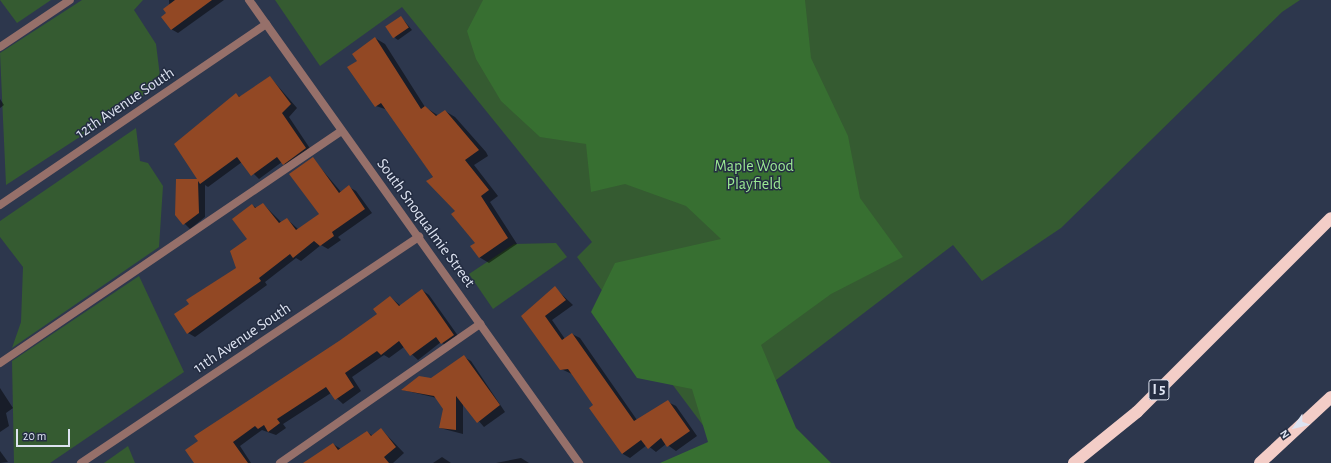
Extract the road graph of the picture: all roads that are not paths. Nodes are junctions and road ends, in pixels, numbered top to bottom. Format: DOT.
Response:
graph roads {
  1 [pos="70,0"];
  2 [pos="249,0"];
  3 [pos="266,24"];
  4 [pos="0,47"];
  5 [pos="342,131"];
  6 [pos="0,205"];
  7 [pos="1331,218"];
  8 [pos="419,237"];
  9 [pos="480,324"];
  10 [pos="0,363"];
  11 [pos="1331,397"];
  12 [pos="81,463"];
  13 [pos="280,463"];
  14 [pos="579,463"];
  15 [pos="1074,463"];
  16 [pos="1260,463"];
  1 -- 4 [label="street"];
  2 -- 3 [label="street, South Snoqualmie Street"];
  3 -- 5 [label="street, South Snoqualmie Street"];
  3 -- 6 [label="street, 12th Avenue South"];
  5 -- 8 [label="street, South Snoqualmie Street"];
  5 -- 10 [label="street"];
  7 -- 15 [label="highway, I 5"];
  8 -- 9 [label="street, South Snoqualmie Street"];
  8 -- 12 [label="street, 11th Avenue South"];
  9 -- 13 [label="street"];
  9 -- 14 [label="street, South Snoqualmie Street"];
  11 -- 16 [label="highway"];
}
